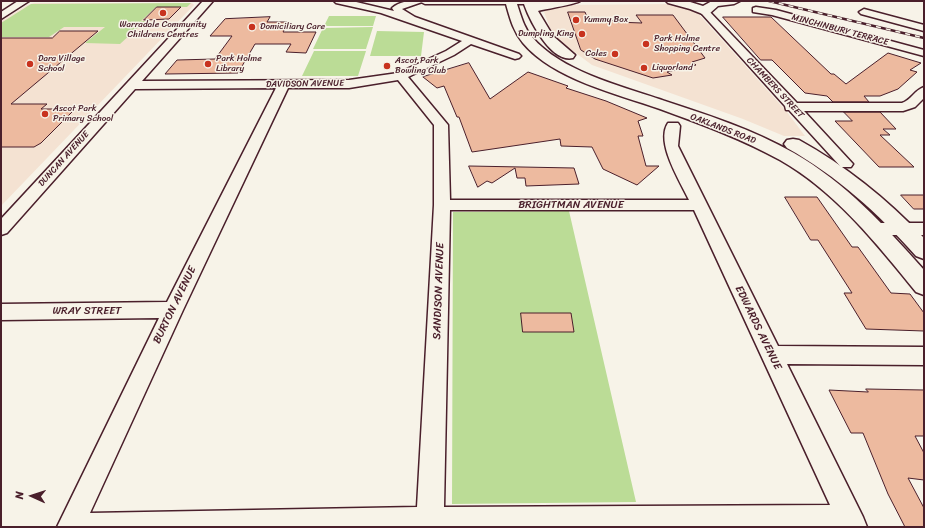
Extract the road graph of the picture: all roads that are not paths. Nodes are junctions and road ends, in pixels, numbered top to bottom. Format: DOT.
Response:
graph roads {
  1 [pos="24,1"];
  2 [pos="208,1"];
  3 [pos="339,1"];
  4 [pos="420,1"];
  5 [pos="425,1"];
  6 [pos="510,1"];
  7 [pos="550,1"];
  8 [pos="574,1"];
  9 [pos="672,1"];
  10 [pos="734,1"];
  11 [pos="463,2"];
  12 [pos="530,6"];
  13 [pos="756,10"];
  14 [pos="705,12"];
  15 [pos="864,12"];
  16 [pos="1,16"];
  17 [pos="420,22"];
  18 [pos="518,26"];
  19 [pos="924,28"];
  20 [pos="470,40"];
  21 [pos="924,53"];
  22 [pos="515,56"];
  23 [pos="401,76"];
  24 [pos="283,85"];
  25 [pos="130,86"];
  26 [pos="924,91"];
  27 [pos="791,107"];
  28 [pos="673,126"];
  29 [pos="846,164"];
  30 [pos="699,204"];
  31 [pos="442,205"];
  32 [pos="1,229"];
  33 [pos="877,229"];
  34 [pos="914,229"];
  35 [pos="924,251"];
  36 [pos="924,286"];
  37 [pos="173,310"];
  38 [pos="1,312"];
  39 [pos="772,355"];
  40 [pos="924,356"];
  41 [pos="430,520"];
  42 [pos="852,522"];
  43 [pos="70,527"];
  1 -- 16 [label="street"];
  2 -- 25 [label="street, DUNCAN AVENUE"];
  3 -- 17 [label="street"];
  4 -- 17 [label="street"];
  5 -- 11 [label="main road"];
  6 -- 11 [label="main road"];
  6 -- 12 [label="main road"];
  6 -- 18 [label="main road, OAKLANDS ROAD"];
  7 -- 12 [label="main road"];
  8 -- 12 [label="main road"];
  9 -- 14 [label="main road"];
  10 -- 14 [label="main road"];
  11 -- 18 [label="main road"];
  12 -- 34 [label="main road, OAKLANDS ROAD"];
  13 -- 21 [label="street, MINCHINBURY TERRACE"];
  14 -- 27 [label="street, CHAMBERS STREET"];
  15 -- 19 [label="street"];
  17 -- 20 [label="street"];
  18 -- 33 [label="main road, OAKLANDS ROAD"];
  20 -- 22 [label="street"];
  20 -- 23 [label="street, DAVIDSON AVENUE"];
  23 -- 24 [label="street, DAVIDSON AVENUE"];
  23 -- 31 [label="street, SANDISON AVENUE"];
  24 -- 25 [label="street, DAVIDSON AVENUE"];
  24 -- 37 [label="street, BURTON AVENUE"];
  25 -- 32 [label="street, DUNCAN AVENUE"];
  26 -- 27 [label="street"];
  27 -- 29 [label="street, CHAMBERS STREET"];
  28 -- 30 [label="street, EDWARDS AVENUE"];
  30 -- 31 [label="street, BRIGHTMAN AVENUE"];
  30 -- 39 [label="street, EDWARDS AVENUE"];
  31 -- 41 [label="street, SANDISON AVENUE"];
  33 -- 34 [label="street"];
  33 -- 36 [label="main road, OAKLANDS ROAD"];
  34 -- 35 [label="main road, OAKLANDS ROAD"];
  37 -- 38 [label="street, WRAY STREET"];
  37 -- 43 [label="street, BURTON AVENUE"];
  39 -- 40 [label="street"];
  39 -- 42 [label="street, EDWARDS AVENUE"];
  41 -- 42 [label="street"];
  41 -- 43 [label="street"];
}
